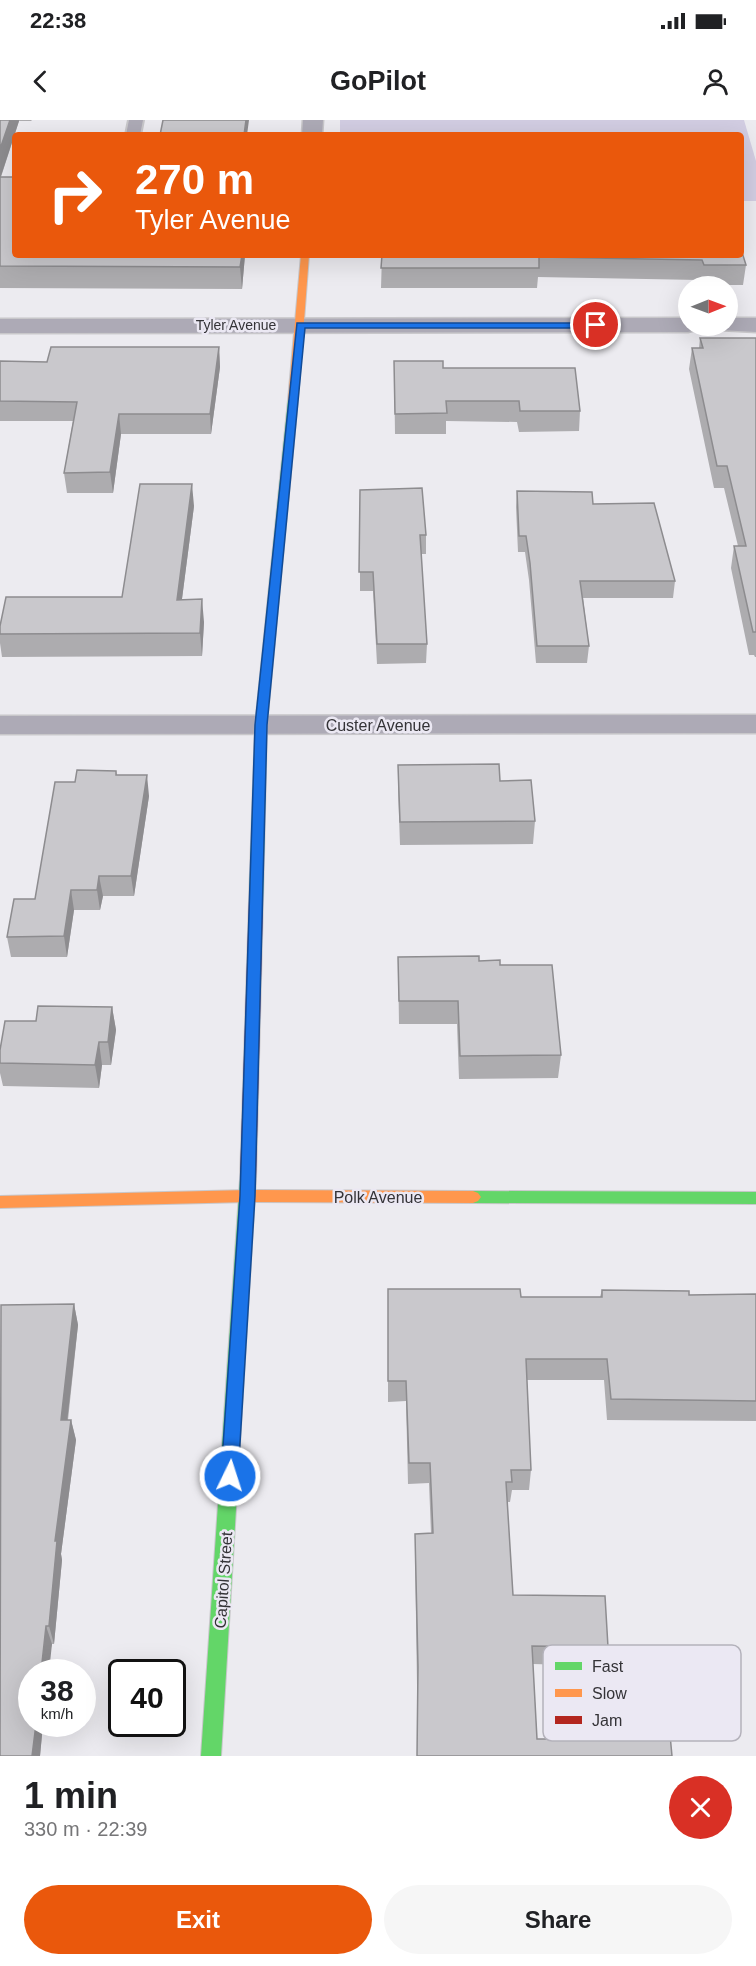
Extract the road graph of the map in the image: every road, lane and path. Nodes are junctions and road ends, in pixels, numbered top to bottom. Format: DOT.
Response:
graph roads {
  1 [pos="305,258"];
  2 [pos="300,325"];
  3 [pos="678,325"];
  4 [pos="738,325"];
  5 [pos="756,325"];
  6 [pos="0,326"];
  7 [pos="756,724"];
  8 [pos="0,725"];
  9 [pos="261,725"];
  10 [pos="248,1196"];
  11 [pos="756,1198"];
  12 [pos="0,1203"];
  13 [pos="212,1756"];
  1 -- 2 [label="street, Capitol Street"];
  2 -- 3 [label="street, Tyler Avenue"];
  2 -- 6 [label="street, Tyler Avenue"];
  2 -- 9 [label="street, Capitol Street"];
  4 -- 5 [label="street"];
  7 -- 9 [label="street, Custer Avenue"];
  8 -- 9 [label="street, Custer Avenue"];
  9 -- 10 [label="street, Capitol Street"];
  10 -- 11 [label="street, Polk Avenue"];
  10 -- 12 [label="street, Polk Avenue"];
  10 -- 13 [label="street, Capitol Street"];
}
